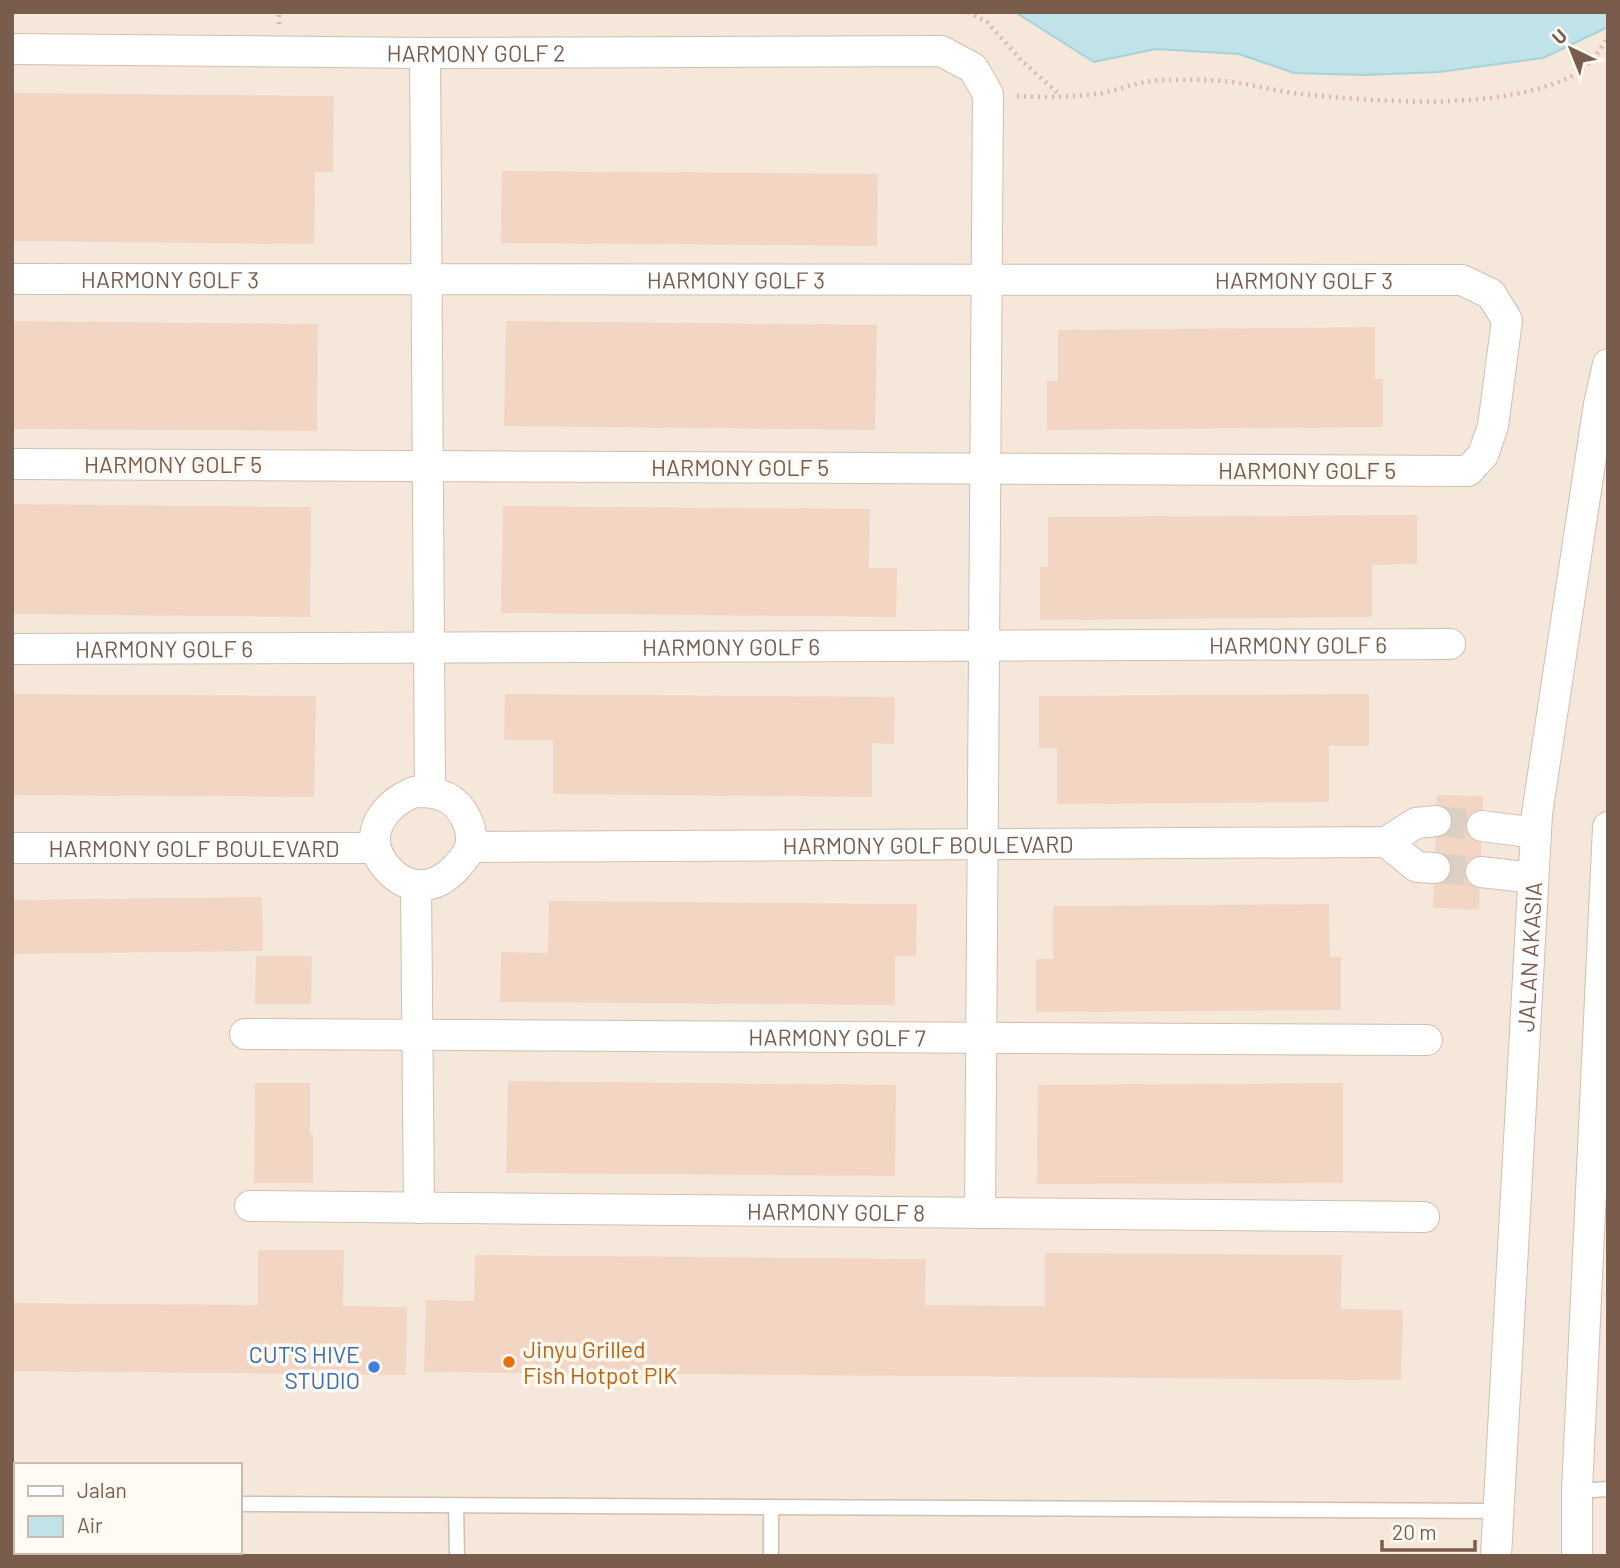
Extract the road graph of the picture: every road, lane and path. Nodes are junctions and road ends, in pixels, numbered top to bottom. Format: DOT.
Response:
graph roads {
  1 [pos="968,12"];
  2 [pos="1608,36"];
  3 [pos="12,49"];
  4 [pos="425,53"];
  5 [pos="988,94"];
  6 [pos="1060,96"];
  7 [pos="12,279"];
  8 [pos="987,279"];
  9 [pos="426,280"];
  10 [pos="1608,364"];
  11 [pos="1603,405"];
  12 [pos="12,464"];
  13 [pos="428,466"];
  14 [pos="986,469"];
  15 [pos="1468,471"];
  16 [pos="1450,644"];
  17 [pos="984,645"];
  18 [pos="429,647"];
  19 [pos="12,649"];
  20 [pos="430,792"];
  21 [pos="1436,821"];
  22 [pos="1482,826"];
  23 [pos="1536,833"];
  24 [pos="1607,833"];
  25 [pos="1385,842"];
  26 [pos="983,844"];
  27 [pos="470,847"];
  28 [pos="12,848"];
  29 [pos="375,848"];
  30 [pos="1435,868"];
  31 [pos="1481,873"];
  32 [pos="1533,878"];
  33 [pos="416,886"];
  34 [pos="245,1034"];
  35 [pos="418,1035"];
  36 [pos="981,1038"];
  37 [pos="1427,1040"];
  38 [pos="250,1206"];
  39 [pos="419,1208"];
  40 [pos="980,1213"];
  41 [pos="1424,1217"];
  42 [pos="1608,1489"];
  43 [pos="1577,1491"];
  44 [pos="242,1504"];
  45 [pos="456,1506"];
  46 [pos="771,1508"];
  47 [pos="1497,1511"];
  48 [pos="457,1556"];
  49 [pos="771,1556"];
  50 [pos="1496,1556"];
  51 [pos="1577,1556"];
  1 -- 6 [label="path"];
  2 -- 6 [label="path"];
  3 -- 4 [label="street, HARMONY GOLF 2"];
  4 -- 5 [label="street, HARMONY GOLF 2"];
  4 -- 9 [label="street"];
  5 -- 6 [label="path"];
  5 -- 8 [label="street"];
  7 -- 9 [label="street, HARMONY GOLF 3"];
  8 -- 9 [label="street, HARMONY GOLF 3"];
  8 -- 14 [label="street"];
  8 -- 15 [label="street, HARMONY GOLF 3"];
  9 -- 13 [label="street"];
  10 -- 11 [label="street, JALAN AKASIA"];
  11 -- 23 [label="street, JALAN AKASIA"];
  12 -- 13 [label="street, HARMONY GOLF 5"];
  13 -- 14 [label="street, HARMONY GOLF 5"];
  13 -- 18 [label="street"];
  14 -- 15 [label="street, HARMONY GOLF 5"];
  14 -- 17 [label="street"];
  16 -- 17 [label="street, HARMONY GOLF 6"];
  17 -- 18 [label="street, HARMONY GOLF 6"];
  17 -- 26 [label="street"];
  18 -- 19 [label="street, HARMONY GOLF 6"];
  18 -- 20 [label="street"];
  20 -- 27 [label="street"];
  20 -- 29 [label="street"];
  21 -- 25 [label="street"];
  22 -- 23 [label="street"];
  23 -- 32 [label="street, JALAN AKASIA"];
  24 -- 43 [label="street"];
  25 -- 26 [label="street, HARMONY GOLF BOULEVARD"];
  25 -- 30 [label="street"];
  26 -- 27 [label="street, HARMONY GOLF BOULEVARD"];
  26 -- 36 [label="street"];
  27 -- 33 [label="street"];
  28 -- 29 [label="street, HARMONY GOLF BOULEVARD"];
  29 -- 33 [label="street"];
  31 -- 32 [label="street"];
  32 -- 47 [label="street, JALAN AKASIA"];
  33 -- 35 [label="street"];
  34 -- 35 [label="street, HARMONY GOLF 7"];
  35 -- 36 [label="street, HARMONY GOLF 7"];
  35 -- 39 [label="street"];
  36 -- 37 [label="street, HARMONY GOLF 7"];
  36 -- 40 [label="street"];
  38 -- 39 [label="street, HARMONY GOLF 8"];
  39 -- 40 [label="street, HARMONY GOLF 8"];
  40 -- 41 [label="street, HARMONY GOLF 8"];
  42 -- 43 [label="lane"];
  43 -- 51 [label="street"];
  44 -- 45 [label="lane"];
  45 -- 46 [label="lane"];
  45 -- 48 [label="lane"];
  46 -- 47 [label="lane"];
  46 -- 49 [label="lane"];
  47 -- 50 [label="street, JALAN AKASIA"];
}
